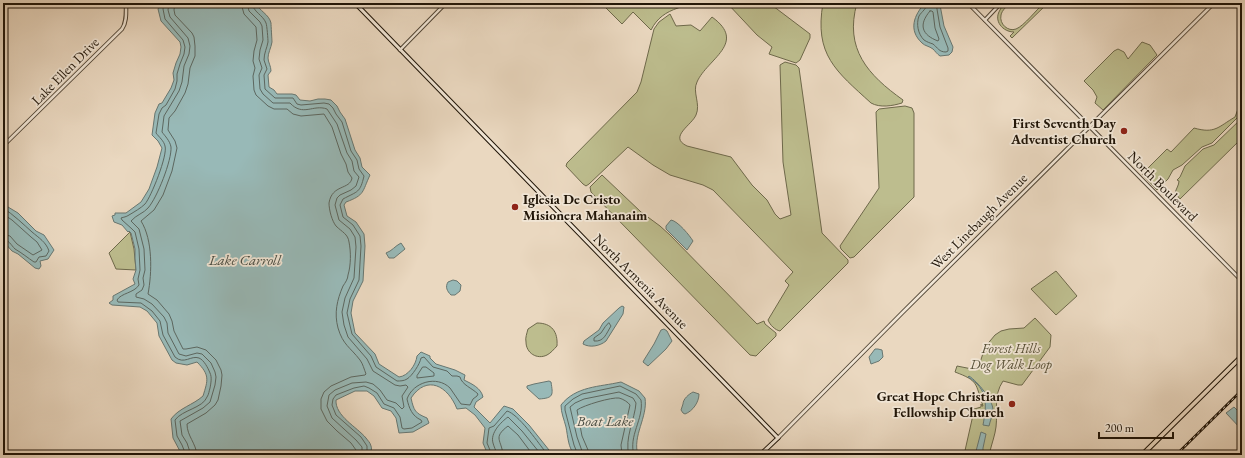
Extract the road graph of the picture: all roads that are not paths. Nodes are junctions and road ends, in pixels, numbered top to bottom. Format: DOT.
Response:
graph roads {
  1 [pos="126,3"];
  2 [pos="354,3"];
  3 [pos="446,3"];
  4 [pos="968,3"];
  5 [pos="1002,3"];
  6 [pos="1214,3"];
  7 [pos="985,20"];
  8 [pos="400,50"];
  9 [pos="1090,126"];
  10 [pos="3,146"];
  11 [pos="1242,281"];
  12 [pos="1242,356"];
  13 [pos="778,438"];
  14 [pos="760,455"];
  15 [pos="1142,455"];
  1 -- 10 [label="street, Lake Ellen Drive"];
  2 -- 8 [label="main road, North Armenia Avenue"];
  3 -- 8 [label="street"];
  4 -- 7 [label="street, North Boulevard"];
  5 -- 7 [label="street"];
  6 -- 9 [label="street, West Linebaugh Avenue"];
  7 -- 9 [label="street, North Boulevard"];
  8 -- 13 [label="main road, North Armenia Avenue"];
  9 -- 11 [label="street, North Boulevard"];
  9 -- 13 [label="street, West Linebaugh Avenue"];
  12 -- 15 [label="main road"];
  13 -- 14 [label="main road, West Linebaugh Avenue"];
}
